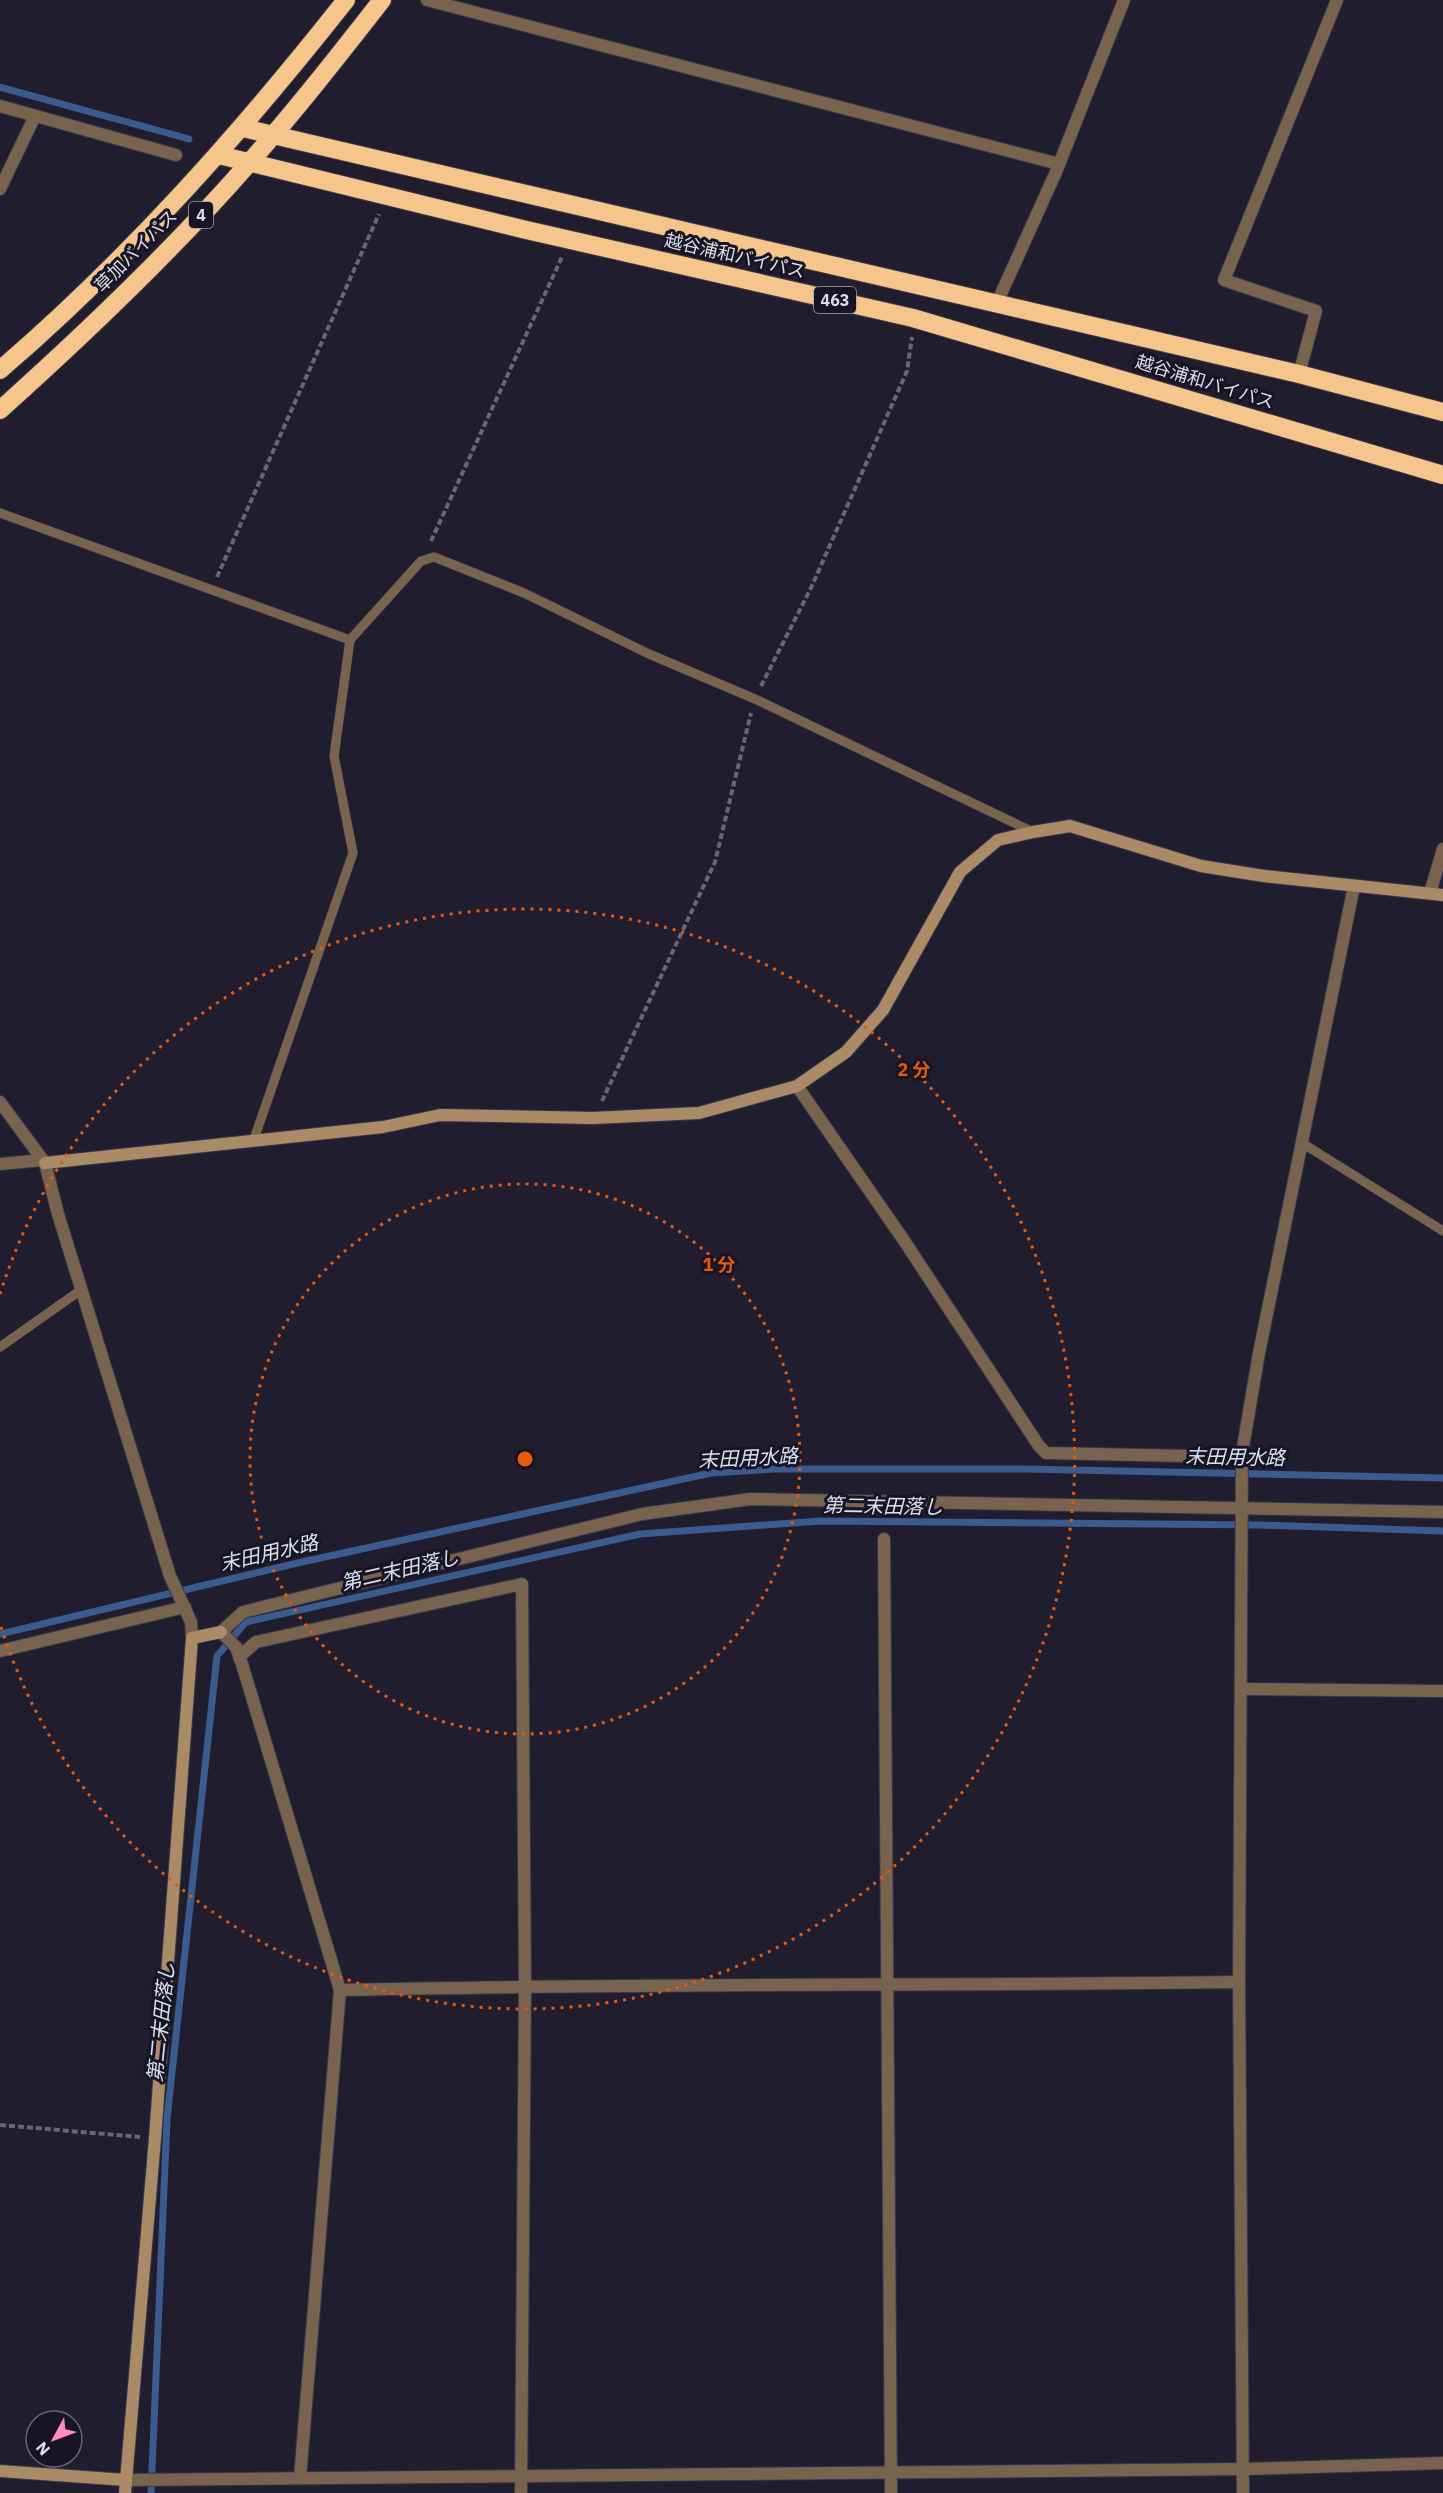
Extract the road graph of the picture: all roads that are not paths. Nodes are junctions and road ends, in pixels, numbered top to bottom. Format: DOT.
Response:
graph roads {
  1 [pos="346,0"];
  2 [pos="382,0"];
  3 [pos="427,0"];
  4 [pos="1124,0"];
  5 [pos="1337,0"];
  6 [pos="0,106"];
  7 [pos="35,116"];
  8 [pos="243,128"];
  9 [pos="273,135"];
  10 [pos="176,155"];
  11 [pos="219,155"];
  12 [pos="249,164"];
  13 [pos="1059,165"];
  14 [pos="0,189"];
  15 [pos="996,305"];
  16 [pos="0,370"];
  17 [pos="1299,374"];
  18 [pos="0,410"];
  19 [pos="1443,412"];
  20 [pos="1443,476"];
  21 [pos="0,513"];
  22 [pos="351,640"];
  23 [pos="1033,832"];
  24 [pos="1443,849"];
  25 [pos="1354,886"];
  26 [pos="1430,893"];
  27 [pos="1443,895"];
  28 [pos="796,1086"];
  29 [pos="0,1102"];
  30 [pos="254,1142"];
  31 [pos="1302,1143"];
  32 [pos="44,1162"];
  33 [pos="0,1164"];
  34 [pos="1443,1231"];
  35 [pos="81,1290"];
  36 [pos="0,1347"];
  37 [pos="1242,1453"];
  38 [pos="1241,1510"];
  39 [pos="1443,1512"];
  40 [pos="884,1539"];
  41 [pos="185,1607"];
  42 [pos="221,1632"];
  43 [pos="192,1638"];
  44 [pos="0,1651"];
  45 [pos="239,1657"];
  46 [pos="1242,1689"];
  47 [pos="1443,1691"];
  48 [pos="1239,1982"];
  49 [pos="525,1986"];
  50 [pos="886,1986"];
  51 [pos="340,1990"];
  52 [pos="1443,2463"];
  53 [pos="1244,2469"];
  54 [pos="0,2471"];
  55 [pos="891,2472"];
  56 [pos="521,2474"];
  57 [pos="300,2478"];
  58 [pos="126,2480"];
  59 [pos="125,2493"];
  60 [pos="521,2493"];
  61 [pos="891,2493"];
  62 [pos="1243,2493"];
  1 -- 8 [label="highway, 草加バイパス / 4"];
  2 -- 9 [label="highway, 草加バイパス / 4"];
  3 -- 13 [label="street"];
  4 -- 13 [label="street"];
  5 -- 17 [label="street"];
  6 -- 7 [label="street"];
  7 -- 10 [label="street"];
  7 -- 14 [label="street"];
  8 -- 9 [label="highway, 越谷浦和バイパス / 463"];
  8 -- 11 [label="highway, 草加バイパス / 4"];
  9 -- 12 [label="highway, 草加バイパス / 4"];
  9 -- 15 [label="highway, 越谷浦和バイパス / 463"];
  11 -- 12 [label="highway, 越谷浦和バイパス / 463"];
  11 -- 16 [label="highway, 草加バイパス / 4"];
  12 -- 18 [label="highway, 草加バイパス / 4"];
  12 -- 20 [label="highway, 越谷浦和バイパス / 463"];
  13 -- 15 [label="street"];
  15 -- 17 [label="highway, 越谷浦和バイパス / 463"];
  17 -- 19 [label="highway, 越谷浦和バイパス / 463"];
  21 -- 22 [label="lane"];
  22 -- 23 [label="lane"];
  22 -- 30 [label="lane"];
  23 -- 25 [label="street"];
  23 -- 28 [label="street"];
  24 -- 26 [label="street"];
  25 -- 26 [label="street"];
  25 -- 31 [label="street"];
  26 -- 27 [label="street"];
  28 -- 30 [label="street"];
  28 -- 37 [label="street"];
  29 -- 32 [label="street"];
  30 -- 32 [label="street"];
  31 -- 34 [label="lane"];
  31 -- 37 [label="street"];
  32 -- 33 [label="street"];
  32 -- 35 [label="street"];
  35 -- 36 [label="lane"];
  35 -- 41 [label="street"];
  37 -- 38 [label="street"];
  38 -- 39 [label="street"];
  38 -- 42 [label="street"];
  38 -- 46 [label="street"];
  40 -- 50 [label="street"];
  41 -- 43 [label="street"];
  41 -- 44 [label="street"];
  42 -- 43 [label="street"];
  42 -- 45 [label="street"];
  43 -- 58 [label="street"];
  45 -- 49 [label="street"];
  45 -- 51 [label="street"];
  46 -- 47 [label="street"];
  46 -- 48 [label="street"];
  48 -- 50 [label="street"];
  48 -- 53 [label="street"];
  49 -- 50 [label="street"];
  49 -- 51 [label="street"];
  49 -- 56 [label="street"];
  50 -- 55 [label="street"];
  51 -- 57 [label="street"];
  52 -- 53 [label="street"];
  53 -- 55 [label="street"];
  53 -- 62 [label="street"];
  54 -- 58 [label="street"];
  55 -- 56 [label="street"];
  55 -- 61 [label="street"];
  56 -- 57 [label="street"];
  56 -- 60 [label="street"];
  57 -- 58 [label="street"];
  58 -- 59 [label="street"];
}
